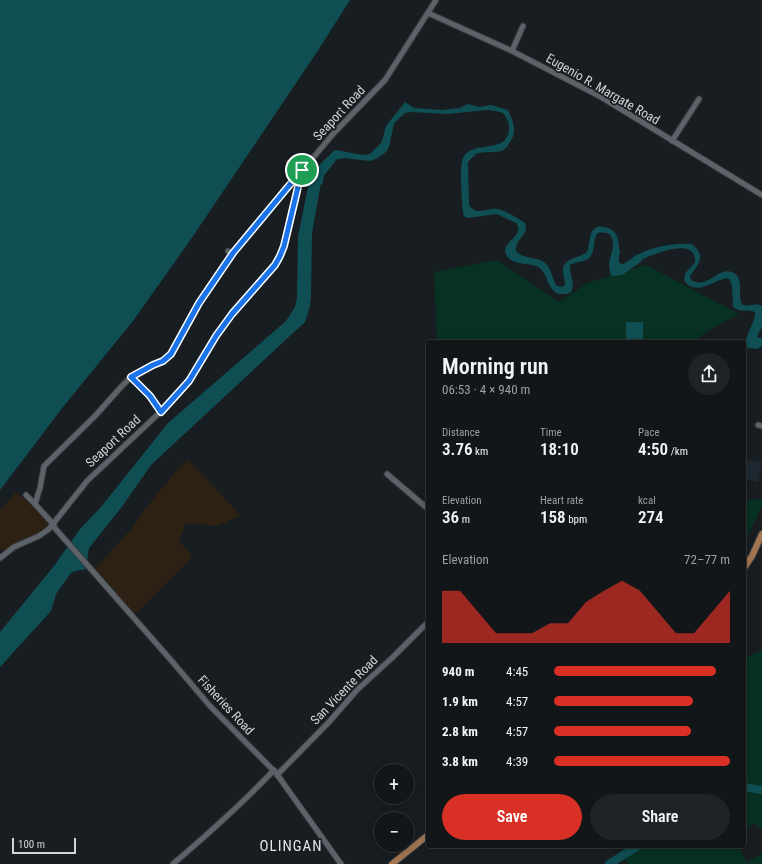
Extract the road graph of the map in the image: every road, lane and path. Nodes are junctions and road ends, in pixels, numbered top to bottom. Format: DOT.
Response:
graph roads {
  1 [pos="436,0"];
  2 [pos="428,13"];
  3 [pos="523,26"];
  4 [pos="512,51"];
  5 [pos="699,99"];
  6 [pos="672,141"];
  7 [pos="302,170"];
  8 [pos="762,195"];
  9 [pos="131,377"];
  10 [pos="161,412"];
  11 [pos="387,474"];
  12 [pos="26,495"];
  13 [pos="35,504"];
  14 [pos="426,507"];
  15 [pos="53,525"];
  16 [pos="762,534"];
  17 [pos="0,558"];
  18 [pos="746,565"];
  19 [pos="426,624"];
  20 [pos="275,772"];
  21 [pos="426,837"];
  22 [pos="173,864"];
  23 [pos="340,864"];
  24 [pos="392,864"];
  1 -- 2 [label="street, Seaport Road"];
  2 -- 4 [label="street, Eugenio R. Margate Road"];
  2 -- 7 [label="street, Seaport Road"];
  3 -- 4 [label="street"];
  4 -- 6 [label="street, Eugenio R. Margate Road"];
  5 -- 6 [label="street"];
  6 -- 8 [label="street, Eugenio R. Margate Road"];
  7 -- 9 [label="street"];
  7 -- 10 [label="street, Seaport Road"];
  9 -- 10 [label="street"];
  9 -- 13 [label="street"];
  10 -- 15 [label="street, Seaport Road"];
  11 -- 14 [label="street"];
  12 -- 13 [label="street, Fisheries Road"];
  13 -- 15 [label="street, Fisheries Road"];
  15 -- 17 [label="street"];
  15 -- 20 [label="street, Fisheries Road"];
  16 -- 18 [label="main road"];
  19 -- 20 [label="street, San Vicente Road"];
  20 -- 22 [label="street, San Vicente Road"];
  20 -- 23 [label="street, Fisheries Road"];
  21 -- 24 [label="main road"];
}
